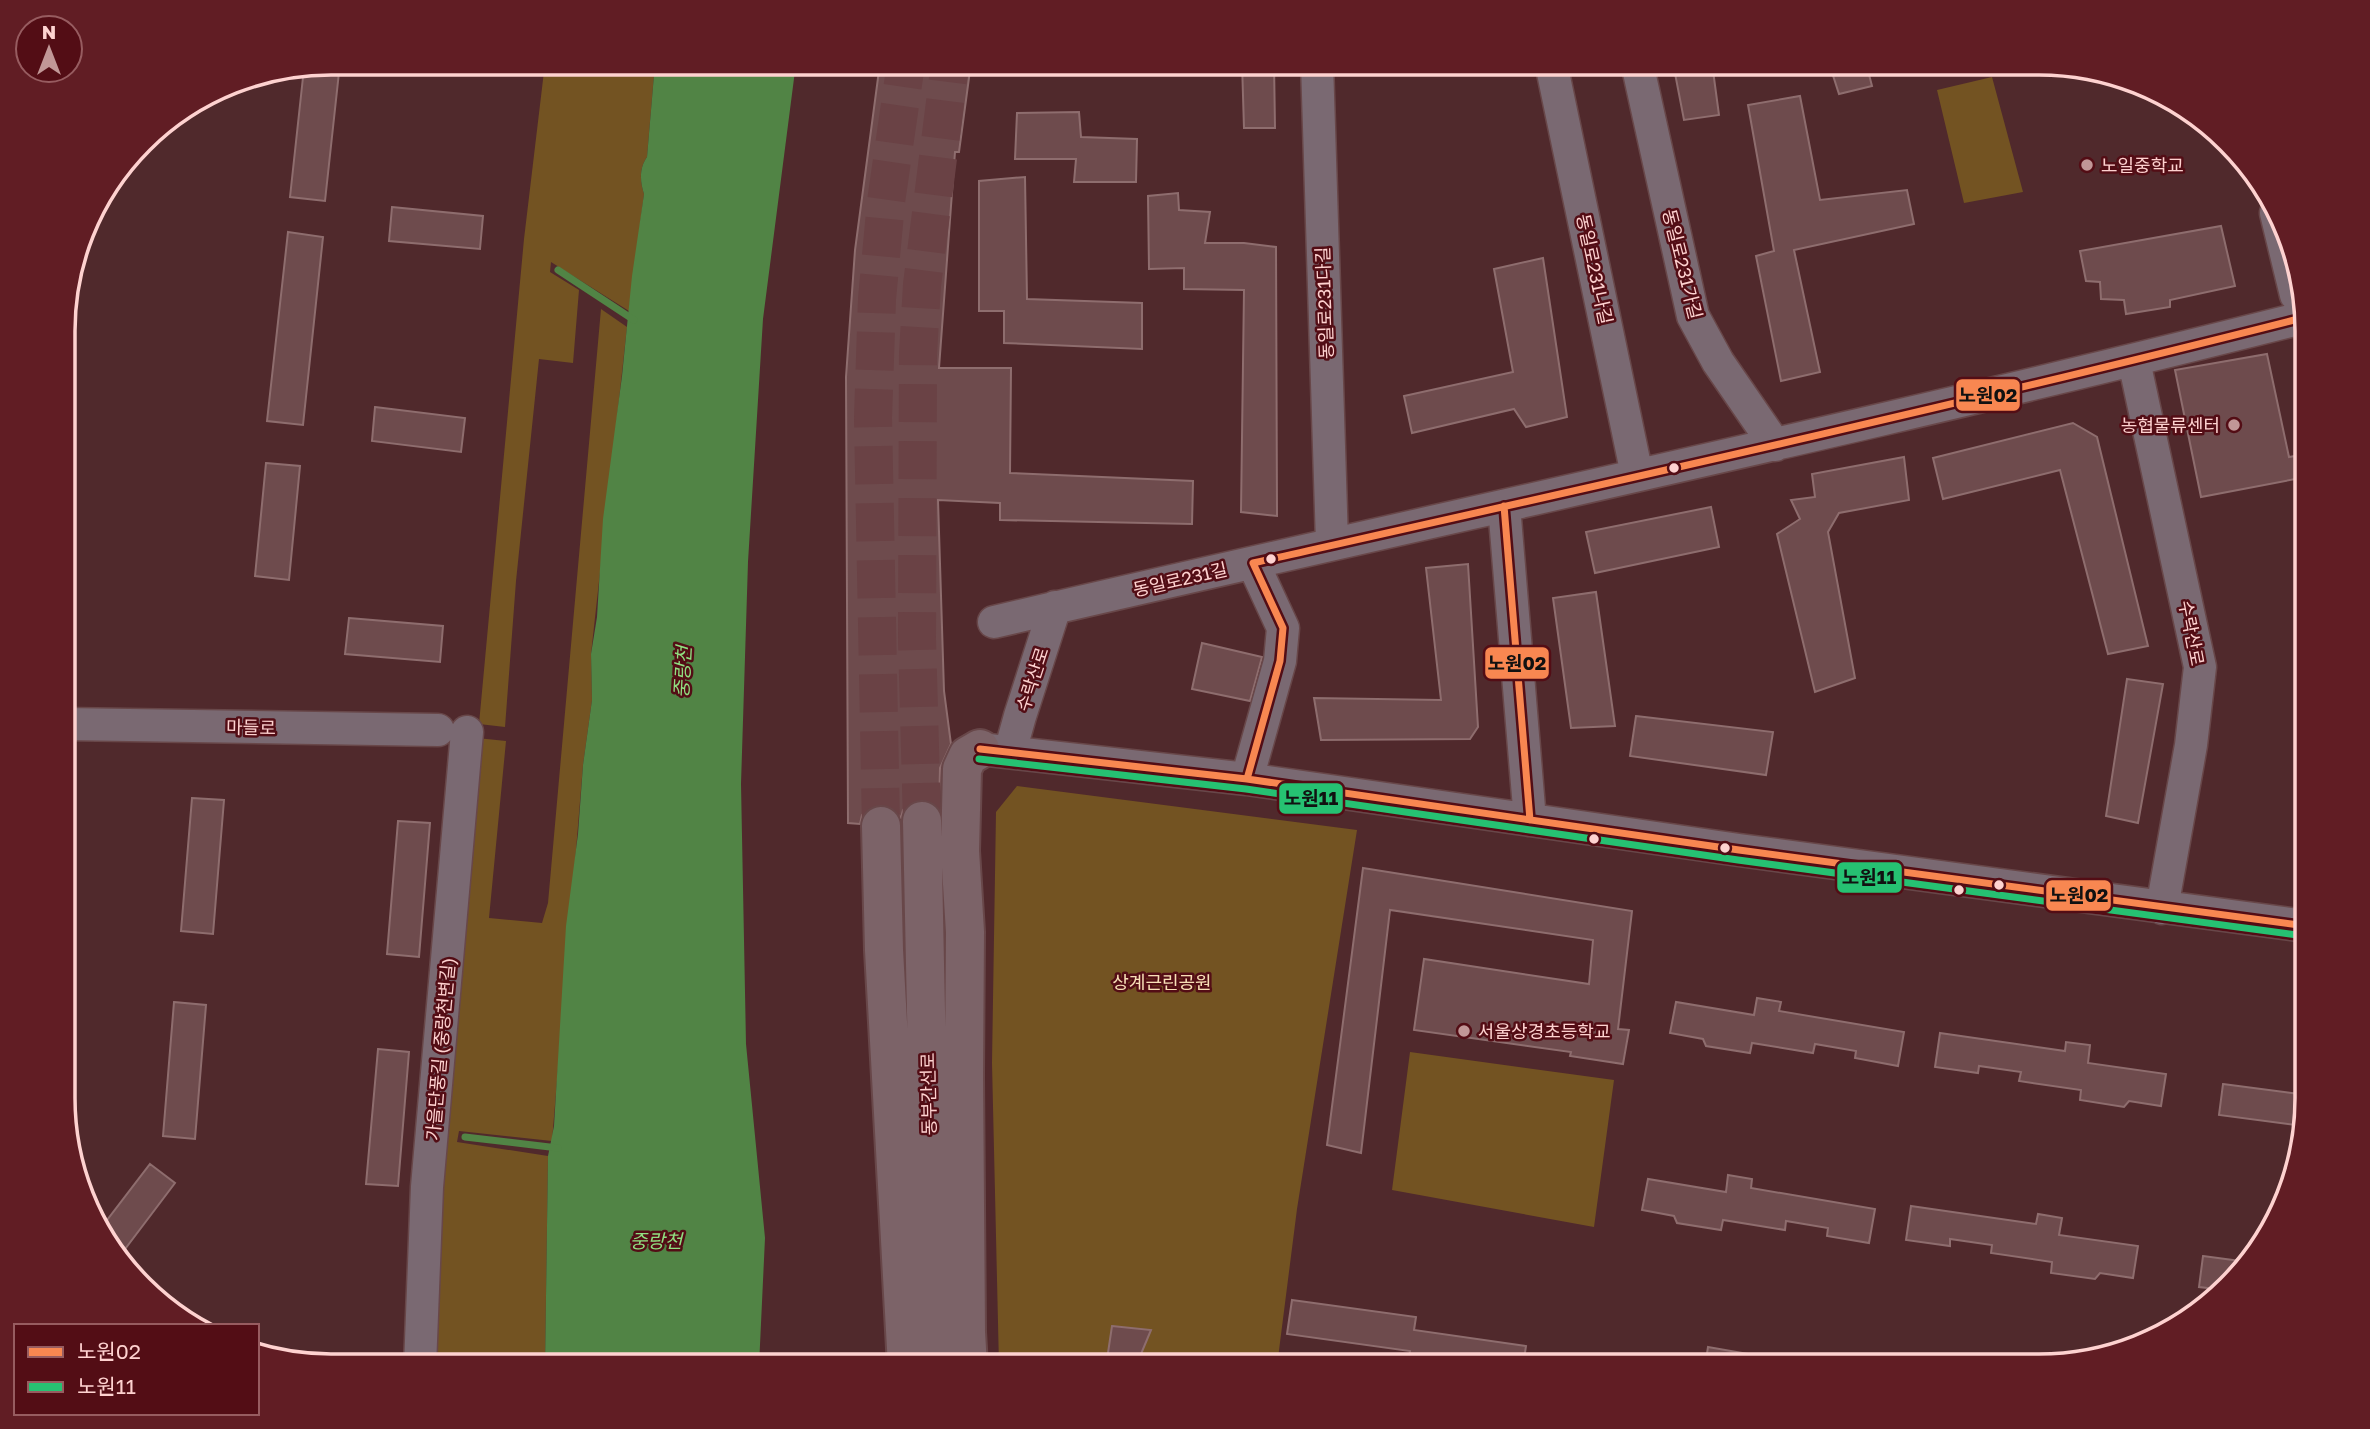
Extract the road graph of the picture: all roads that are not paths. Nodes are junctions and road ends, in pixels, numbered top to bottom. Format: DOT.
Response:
graph roads {
  1 [pos="1317,75"];
  2 [pos="1554,75"];
  3 [pos="1640,75"];
  4 [pos="2294,306"];
  5 [pos="2134,361"];
  6 [pos="1774,445"];
  7 [pos="1637,475"];
  8 [pos="1504,506"];
  9 [pos="1332,544"];
  10 [pos="1253,563"];
  11 [pos="1055,607"];
  12 [pos="994,622"];
  13 [pos="75,724"];
  14 [pos="452,731"];
  15 [pos="995,750"];
  16 [pos="1247,779"];
  17 [pos="1530,820"];
  18 [pos="922,821"];
  19 [pos="881,826"];
  20 [pos="2162,908"];
  21 [pos="2295,925"];
  22 [pos="884,950"];
  23 [pos="420,1354"];
  24 [pos="880,1354"];
  25 [pos="906,1354"];
  26 [pos="938,1354"];
  27 [pos="967,1354"];
  1 -- 9 [label="street, 동일로231다길"];
  2 -- 7 [label="street, 동일로231나길"];
  3 -- 6 [label="street, 동일로231가길"];
  4 -- 5 [label="street, 동일로231길"];
  5 -- 6 [label="street, 동일로231길"];
  5 -- 20 [label="street, 수락산로"];
  6 -- 7 [label="street, 동일로231길"];
  7 -- 8 [label="street, 동일로231길"];
  8 -- 9 [label="street, 동일로231길"];
  8 -- 17 [label="street"];
  9 -- 10 [label="street, 동일로231길"];
  10 -- 11 [label="street, 동일로231길"];
  10 -- 16 [label="street"];
  11 -- 12 [label="street, 동일로231길"];
  11 -- 15 [label="street, 수락산로"];
  13 -- 14 [label="street, 마들로"];
  14 -- 23 [label="street, 가을단풍길 (중랑천변길)"];
  15 -- 16 [label="street"];
  15 -- 27 [label="highway"];
  16 -- 17 [label="street"];
  17 -- 20 [label="street"];
  18 -- 26 [label="highway, 동부간선로"];
  19 -- 22 [label="highway, 동부간선로"];
  20 -- 21 [label="street"];
  22 -- 24 [label="highway"];
  22 -- 25 [label="highway, 동부간선로"];
}
